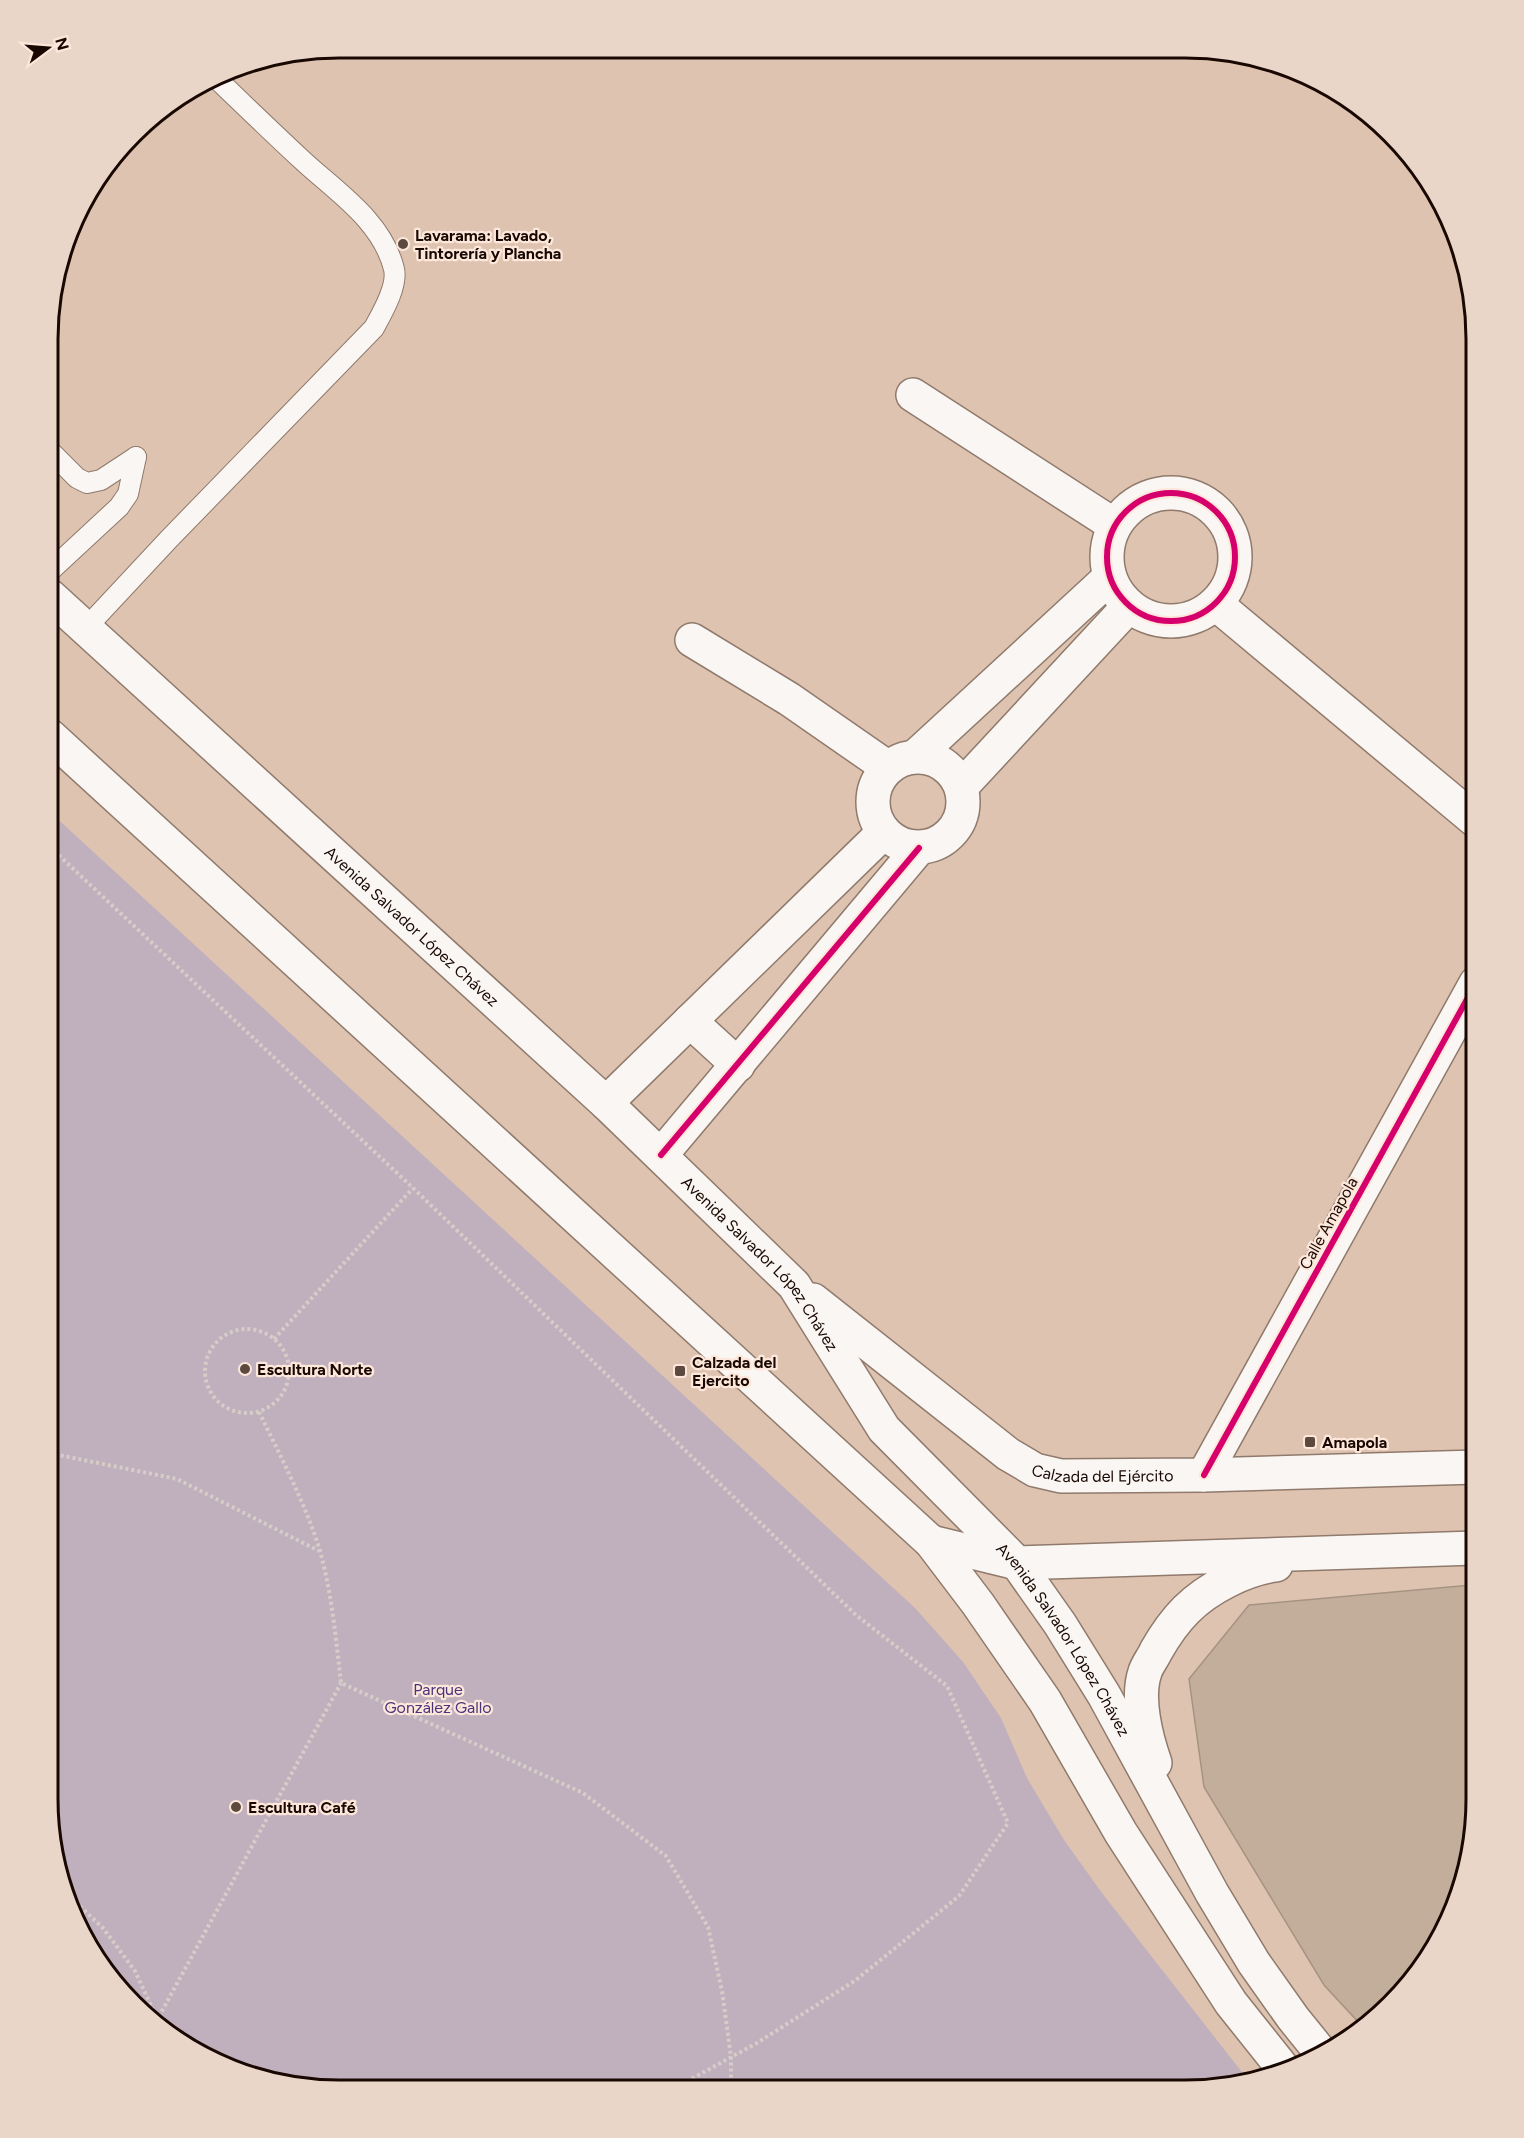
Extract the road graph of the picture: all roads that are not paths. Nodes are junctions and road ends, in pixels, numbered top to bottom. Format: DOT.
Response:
graph roads {
  1 [pos="223,84"];
  2 [pos="913,395"];
  3 [pos="58,459"];
  4 [pos="1114,525"];
  5 [pos="58,564"];
  6 [pos="1109,578"];
  7 [pos="58,604"];
  8 [pos="1216,604"];
  9 [pos="1129,606"];
  10 [pos="85,629"];
  11 [pos="692,640"];
  12 [pos="58,743"];
  13 [pos="917,755"];
  14 [pos="887,767"];
  15 [pos="962,786"];
  16 [pos="1466,813"];
  17 [pos="884,832"];
  18 [pos="919,848"];
  19 [pos="1466,1001"];
  20 [pos="690,1021"];
  21 [pos="738,1065"];
  22 [pos="606,1103"];
  23 [pos="661,1155"];
  24 [pos="794,1285"];
  25 [pos="1466,1467"];
  26 [pos="1204,1475"];
  27 [pos="932,1542"];
  28 [pos="1466,1548"];
  29 [pos="1380,1550"];
  30 [pos="1017,1563"];
  31 [pos="1176,1827"];
  32 [pos="1316,2047"];
  33 [pos="1279,2063"];
  1 -- 10 [label="lane"];
  2 -- 4 [label="main road"];
  3 -- 5 [label="lane"];
  4 -- 6 [label="main road"];
  4 -- 8 [label="main road"];
  6 -- 9 [label="main road"];
  6 -- 13 [label="main road"];
  7 -- 10 [label="main road, Avenida Salvador López Chávez"];
  8 -- 9 [label="main road"];
  8 -- 16 [label="main road"];
  9 -- 15 [label="main road"];
  10 -- 22 [label="main road, Avenida Salvador López Chávez"];
  11 -- 14 [label="main road"];
  12 -- 27 [label="main road"];
  13 -- 14 [label="main road"];
  13 -- 15 [label="main road"];
  14 -- 17 [label="main road"];
  15 -- 18 [label="main road"];
  17 -- 18 [label="main road"];
  17 -- 20 [label="main road"];
  18 -- 21 [label="main road"];
  19 -- 26 [label="main road, Calle Amapola"];
  20 -- 21 [label="main road"];
  20 -- 22 [label="main road"];
  21 -- 23 [label="main road"];
  22 -- 23 [label="main road, Avenida Salvador López Chávez"];
  23 -- 24 [label="main road, Avenida Salvador López Chávez"];
  24 -- 26 [label="main road, Calzada del Ejército"];
  24 -- 30 [label="main road, Avenida Salvador López Chávez"];
  25 -- 26 [label="main road, Calzada del Ejército"];
  27 -- 30 [label="main road"];
  27 -- 33 [label="main road"];
  28 -- 29 [label="main road"];
  29 -- 30 [label="main road"];
  29 -- 31 [label="main road"];
  30 -- 31 [label="main road, Avenida Salvador López Chávez"];
  31 -- 32 [label="main road, Avenida Salvador López Chávez"];
}
